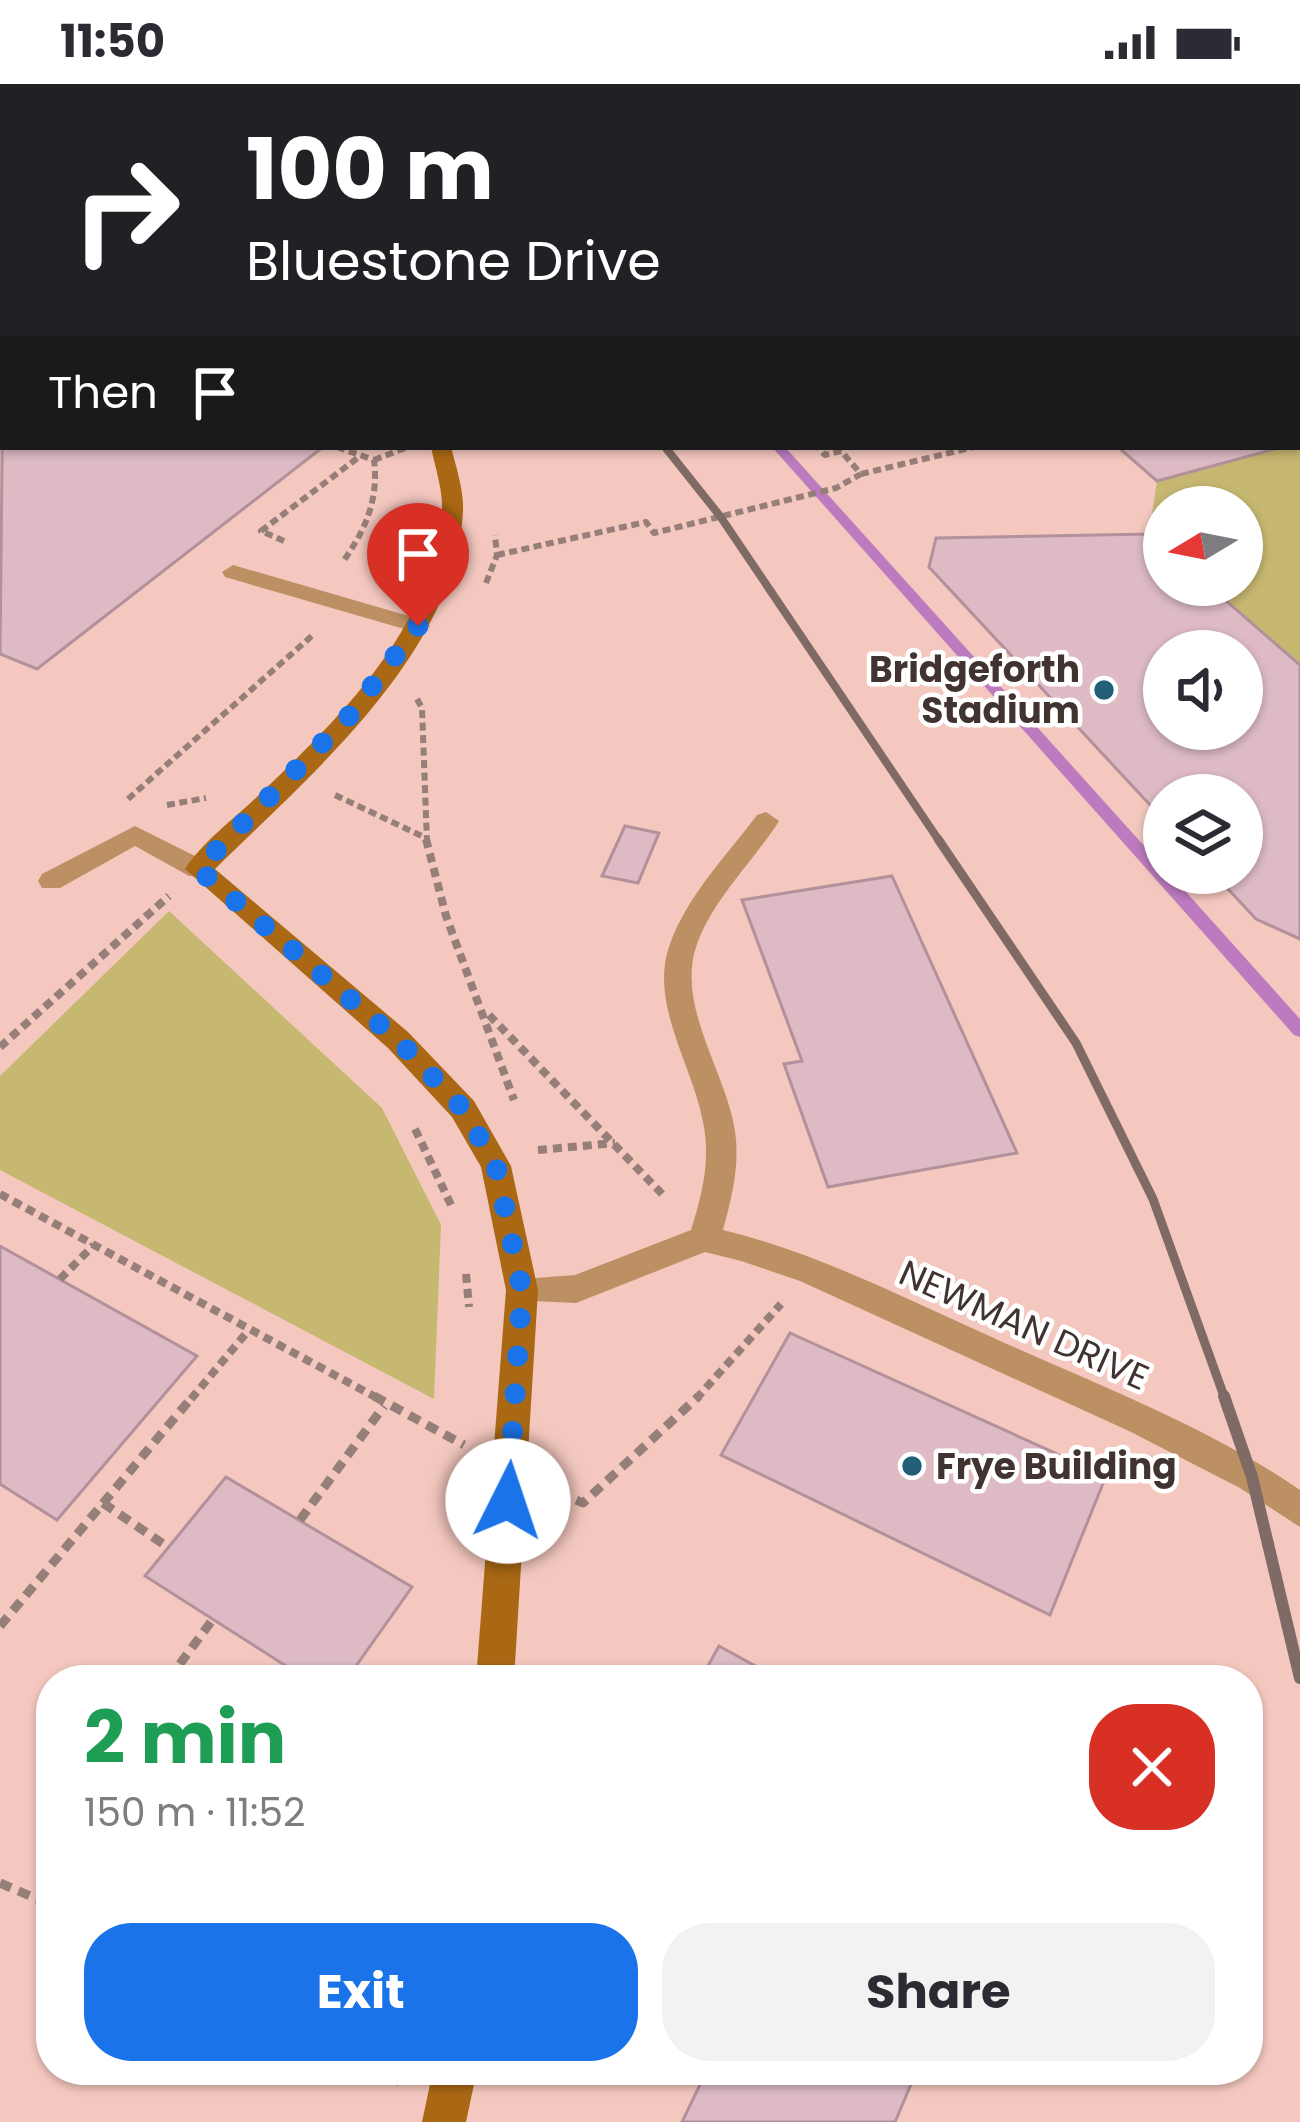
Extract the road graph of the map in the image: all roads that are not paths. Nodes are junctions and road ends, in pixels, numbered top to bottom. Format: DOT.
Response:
graph roads {
  1 [pos="442,450"];
  2 [pos="233,572"];
  3 [pos="418,626"];
  4 [pos="766,821"];
  5 [pos="198,869"];
  6 [pos="51,881"];
  7 [pos="704,1238"];
  8 [pos="522,1290"];
  9 [pos="1300,1510"];
  10 [pos="496,1665"];
  11 [pos="452,2085"];
  12 [pos="444,2122"];
  1 -- 3 [label="street"];
  2 -- 3 [label="street"];
  3 -- 5 [label="street"];
  4 -- 7 [label="street"];
  5 -- 6 [label="street"];
  5 -- 8 [label="street"];
  7 -- 8 [label="street"];
  7 -- 9 [label="street, NEWMAN DRIVE"];
  8 -- 10 [label="street"];
  11 -- 12 [label="street"];
}
